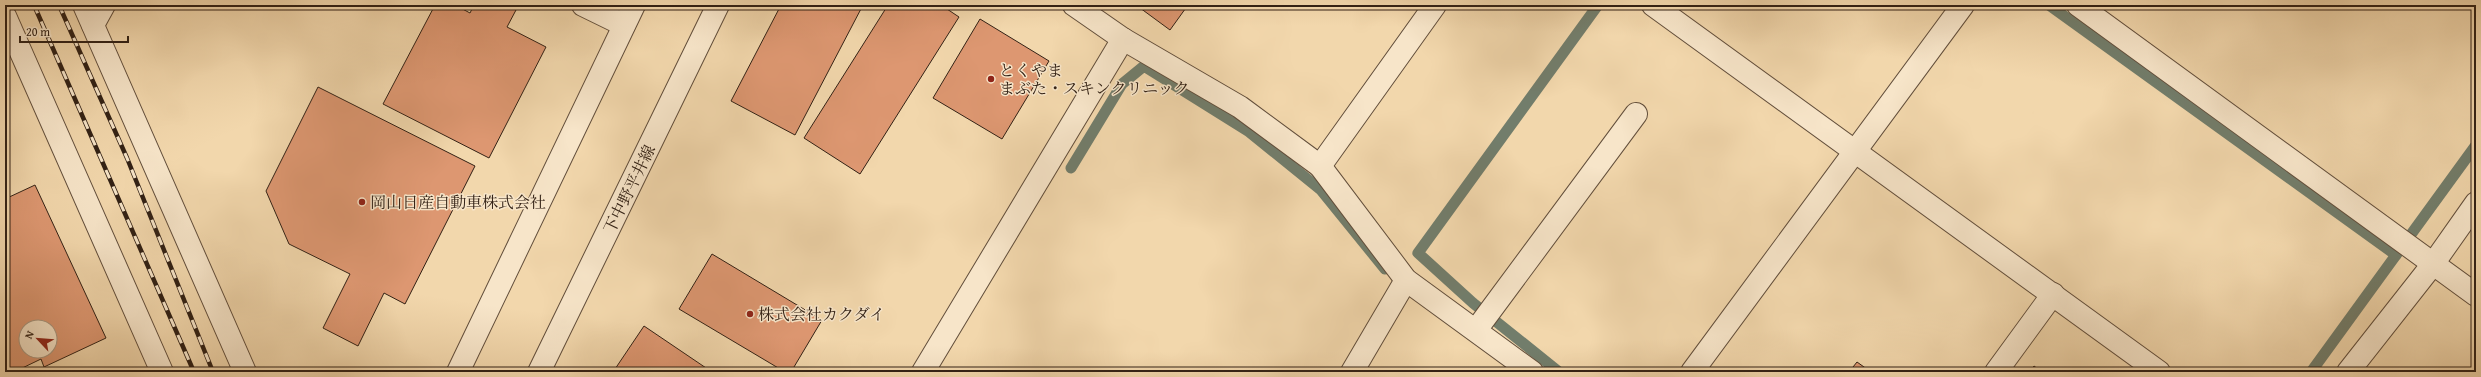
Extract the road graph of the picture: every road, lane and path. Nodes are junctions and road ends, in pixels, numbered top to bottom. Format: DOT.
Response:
graph roads {
  1 [pos="84,5"];
  2 [pos="104,5"];
  3 [pos="583,5"];
  4 [pos="634,5"];
  5 [pos="718,5"];
  6 [pos="1074,5"];
  7 [pos="1435,5"];
  8 [pos="1653,5"];
  9 [pos="1962,5"];
  10 [pos="2078,5"];
  11 [pos="5,16"];
  12 [pos="93,25"];
  13 [pos="624,25"];
  14 [pos="1123,39"];
  15 [pos="1636,114"];
  16 [pos="1855,152"];
  17 [pos="1320,166"];
  18 [pos="2476,203"];
  19 [pos="2433,264"];
  20 [pos="1406,280"];
  21 [pos="2052,294"];
  22 [pos="2476,295"];
  23 [pos="1483,321"];
  24 [pos="162,372"];
  25 [pos="245,372"];
  26 [pos="458,372"];
  27 [pos="539,372"];
  28 [pos="923,372"];
  29 [pos="1352,372"];
  30 [pos="1532,372"];
  31 [pos="1692,372"];
  32 [pos="1996,372"];
  33 [pos="2159,372"];
  34 [pos="2348,372"];
  1 -- 12 [label="street"];
  2 -- 12 [label="street"];
  3 -- 13 [label="street"];
  4 -- 13 [label="street"];
  5 -- 27 [label="street, 下中野平井線"];
  6 -- 14 [label="street"];
  7 -- 17 [label="street"];
  8 -- 16 [label="street"];
  9 -- 16 [label="street"];
  10 -- 19 [label="street"];
  11 -- 24 [label="street"];
  12 -- 25 [label="street"];
  13 -- 26 [label="street"];
  14 -- 17 [label="street"];
  14 -- 28 [label="street"];
  15 -- 23 [label="street"];
  16 -- 21 [label="street"];
  16 -- 31 [label="street"];
  17 -- 20 [label="street"];
  18 -- 19 [label="street"];
  19 -- 22 [label="street"];
  19 -- 34 [label="street"];
  20 -- 23 [label="street"];
  20 -- 29 [label="street"];
  21 -- 32 [label="street"];
  21 -- 33 [label="street"];
  23 -- 30 [label="street"];
}
